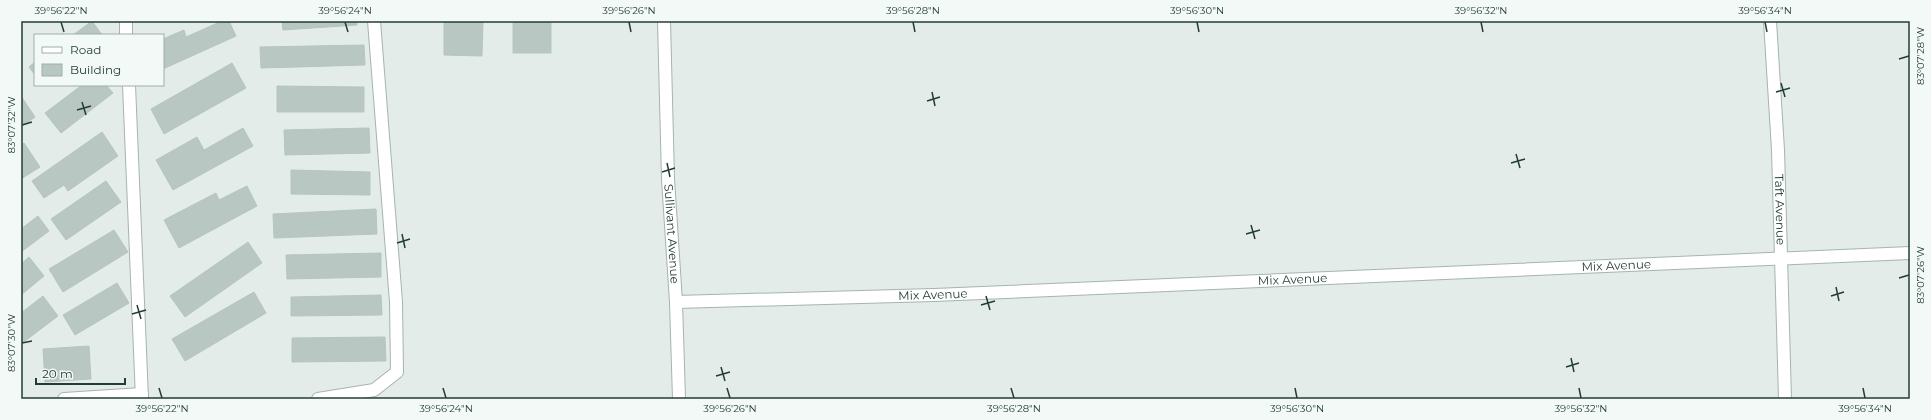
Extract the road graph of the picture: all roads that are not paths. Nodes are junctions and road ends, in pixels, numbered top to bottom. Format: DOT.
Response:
graph roads {
  1 [pos="126,21"];
  2 [pos="374,21"];
  3 [pos="664,21"];
  4 [pos="1770,21"];
  5 [pos="126,34"];
  6 [pos="129,86"];
  7 [pos="1910,253"];
  8 [pos="1782,257"];
  9 [pos="676,302"];
  10 [pos="142,397"];
  11 [pos="64,399"];
  12 [pos="318,399"];
  13 [pos="679,399"];
  14 [pos="1785,399"];
  1 -- 5 [label="street"];
  2 -- 12 [label="street"];
  3 -- 9 [label="street, Sullivant Avenue"];
  4 -- 8 [label="street, Taft Avenue"];
  6 -- 10 [label="street"];
  7 -- 8 [label="street, Mix Avenue"];
  8 -- 9 [label="street, Mix Avenue"];
  8 -- 14 [label="street, Taft Avenue"];
  9 -- 13 [label="street, Sullivant Avenue"];
  10 -- 11 [label="street"];
}
